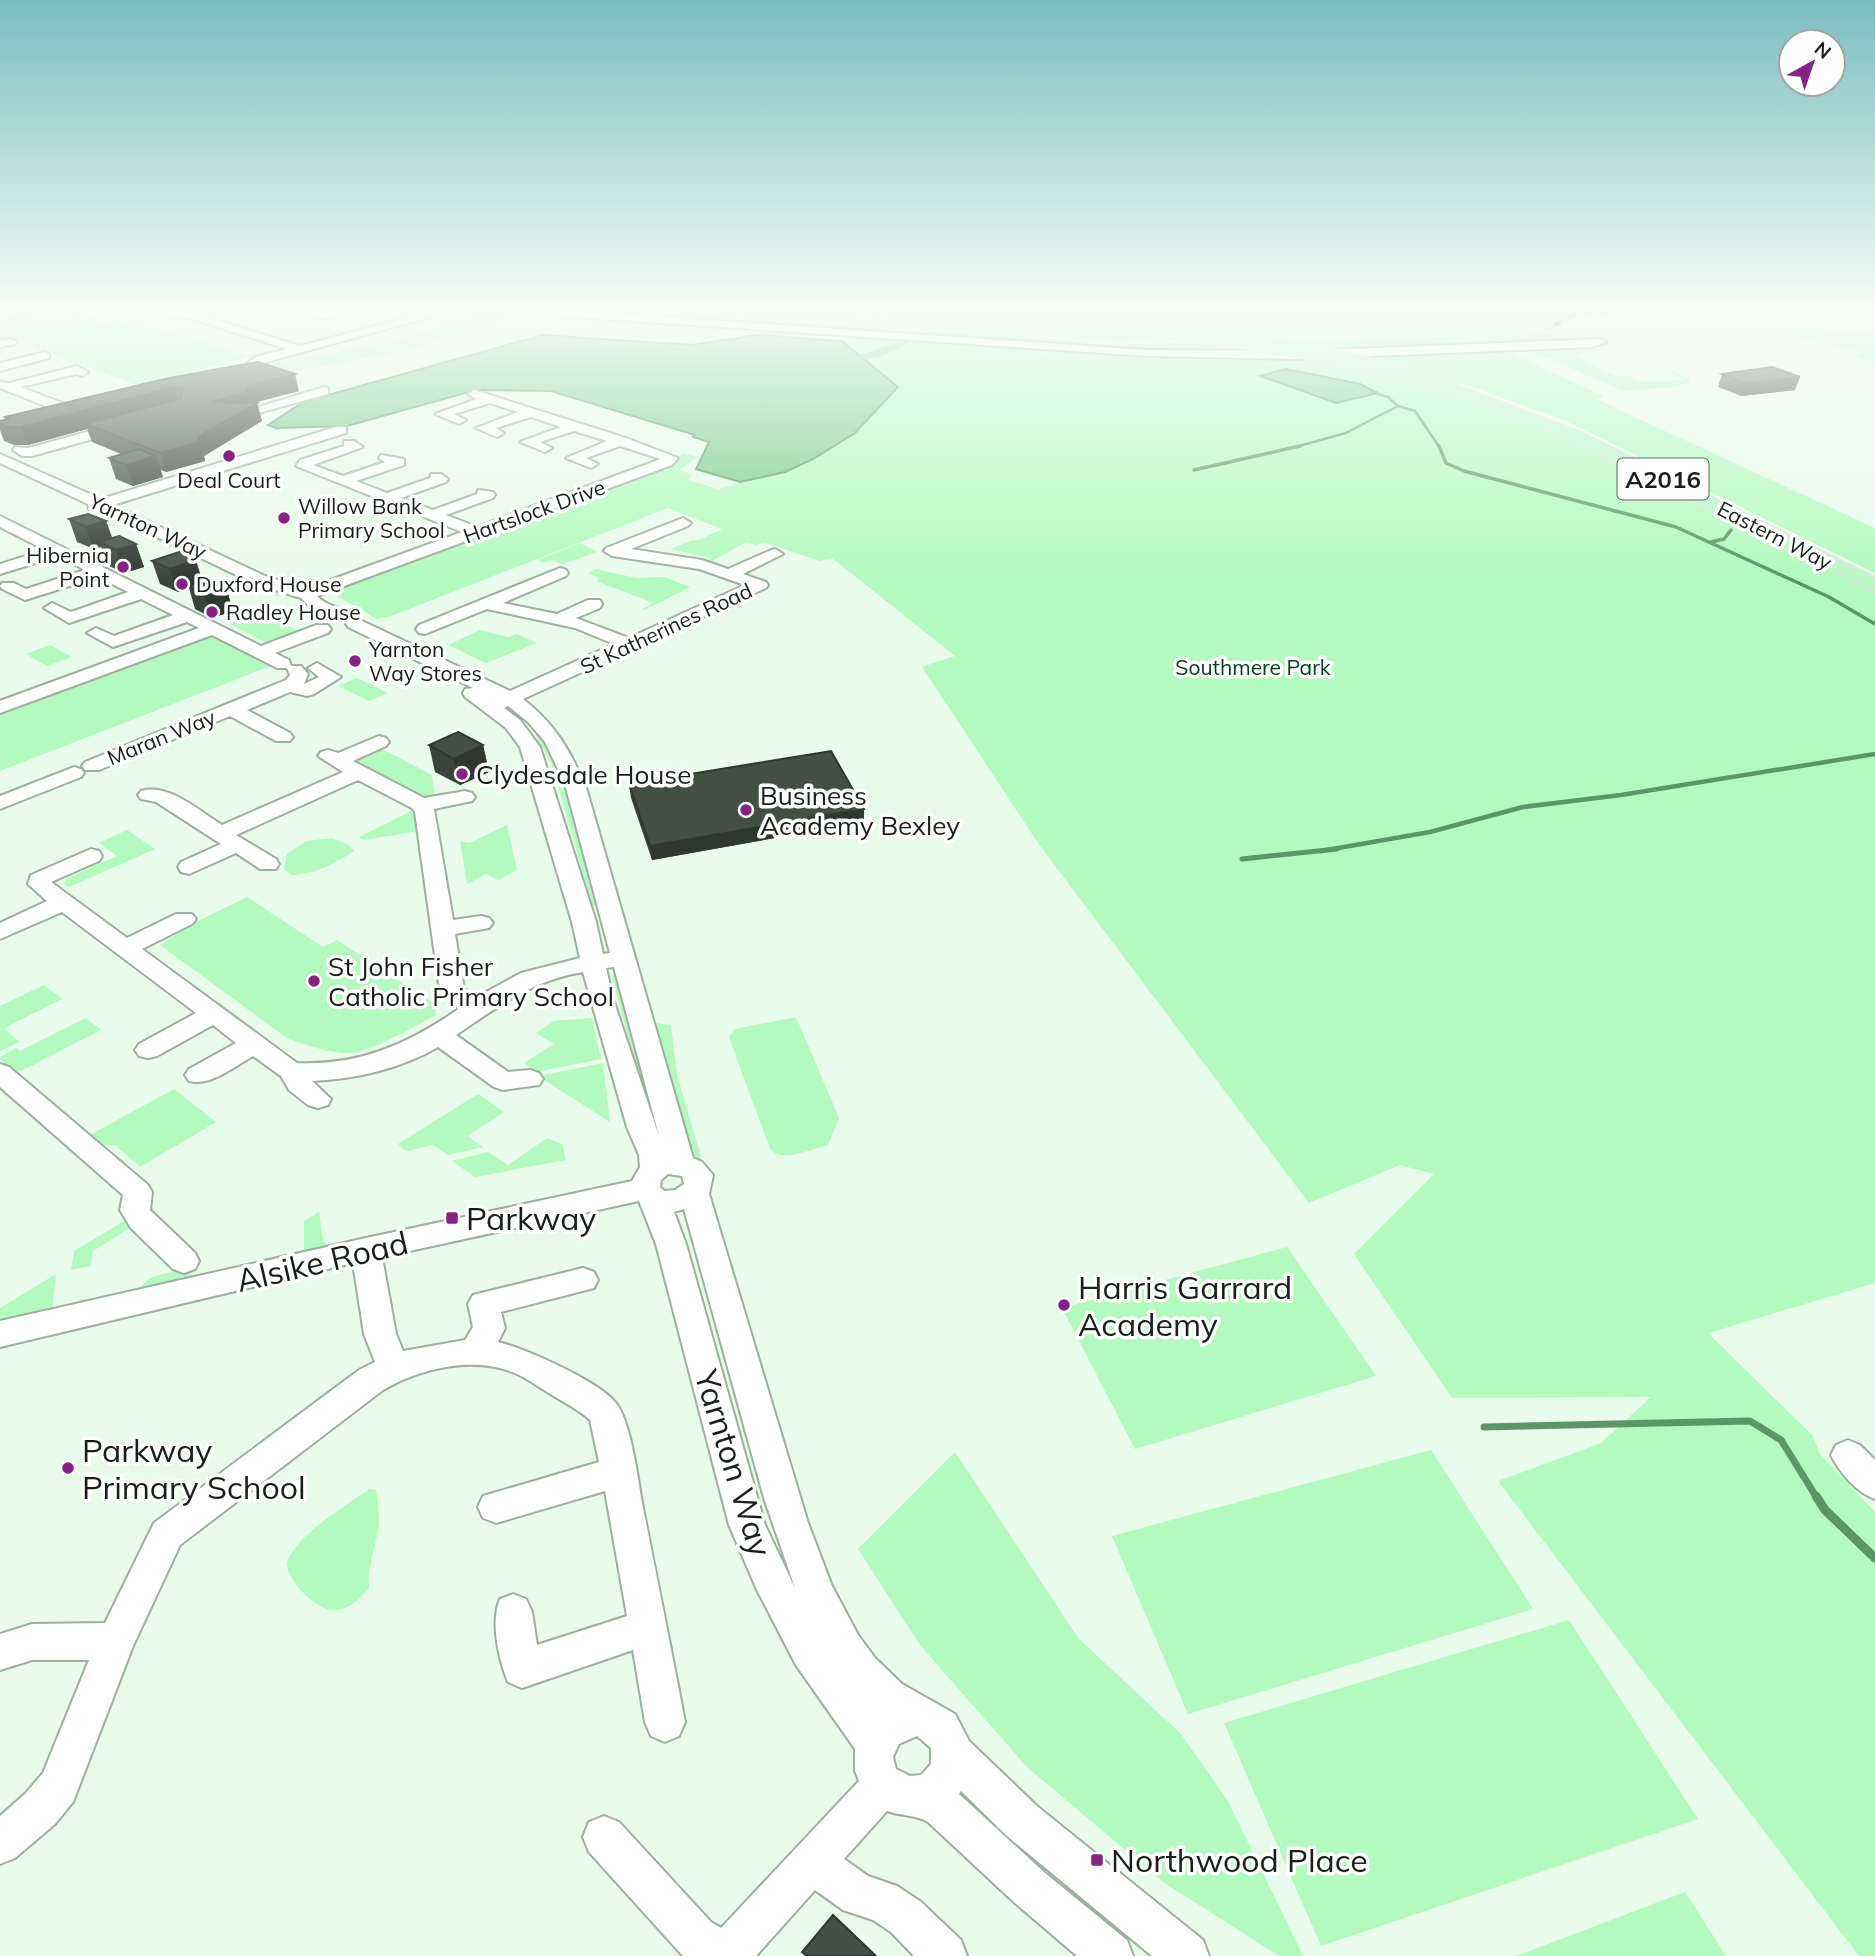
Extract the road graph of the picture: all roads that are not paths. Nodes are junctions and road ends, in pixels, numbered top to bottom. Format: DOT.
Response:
graph roads {
  1 [pos="36,398"];
  2 [pos="297,398"];
  3 [pos="1485,398"];
  4 [pos="1495,398"];
  5 [pos="491,399"];
  6 [pos="258,409"];
  7 [pos="65,410"];
  8 [pos="532,412"];
  9 [pos="459,420"];
  10 [pos="133,424"];
  11 [pos="576,426"];
  12 [pos="341,430"];
  13 [pos="497,433"];
  14 [pos="621,441"];
  15 [pos="349,444"];
  16 [pos="545,449"];
  17 [pos="20,450"];
  18 [pos="0,458"];
  19 [pos="386,458"];
  20 [pos="591,464"];
  21 [pos="0,469"];
  22 [pos="436,477"];
  23 [pos="343,481"];
  24 [pos="483,493"];
  25 [pos="387,498"];
  26 [pos="91,506"];
  27 [pos="433,515"];
  28 [pos="0,522"];
  29 [pos="683,523"];
  30 [pos="19,531"];
  31 [pos="477,532"];
  32 [pos="0,537"];
  33 [pos="58,551"];
  34 [pos="775,554"];
  35 [pos="0,569"];
  36 [pos="99,571"];
  37 [pos="560,573"];
  38 [pos="729,574"];
  39 [pos="1875,577"];
  40 [pos="8,586"];
  41 [pos="1875,586"];
  42 [pos="142,593"];
  43 [pos="296,599"];
  44 [pos="485,604"];
  45 [pos="594,604"];
  46 [pos="52,608"];
  47 [pos="187,616"];
  48 [pos="557,620"];
  49 [pos="335,624"];
  50 [pos="213,629"];
  51 [pos="425,629"];
  52 [pos="96,633"];
  53 [pos="631,645"];
  54 [pos="260,652"];
  55 [pos="317,668"];
  56 [pos="290,673"];
  57 [pos="502,702"];
  58 [pos="0,707"];
  59 [pos="231,709"];
  60 [pos="283,737"];
  61 [pos="379,742"];
  62 [pos="359,772"];
  63 [pos="148,795"];
  64 [pos="465,797"];
  65 [pos="0,803"];
  66 [pos="421,805"];
  67 [pos="229,839"];
  68 [pos="92,856"];
  69 [pos="268,864"];
  70 [pos="189,867"];
  71 [pos="65,902"];
  72 [pos="184,919"];
  73 [pos="481,923"];
  74 [pos="442,929"];
  75 [pos="0,932"];
  76 [pos="126,948"];
  77 [pos="624,958"];
  78 [pos="593,964"];
  79 [pos="475,1007"];
  80 [pos="214,1014"];
  81 [pos="438,1035"];
  82 [pos="255,1044"];
  83 [pos="148,1049"];
  84 [pos="291,1071"];
  85 [pos="0,1073"];
  86 [pos="198,1075"];
  87 [pos="530,1079"];
  88 [pos="318,1099"];
  89 [pos="666,1183"];
  90 [pos="366,1249"];
  91 [pos="184,1261"];
  92 [pos="583,1280"];
  93 [pos="0,1334"];
  94 [pos="475,1352"];
  95 [pos="394,1366"];
  96 [pos="1848,1455"];
  97 [pos="619,1472"];
  98 [pos="1875,1485"];
  99 [pos="496,1507"];
  100 [pos="513,1612"];
  101 [pos="649,1627"];
  102 [pos="117,1641"];
  103 [pos="0,1652"];
  104 [pos="916,1716"];
  105 [pos="665,1722"];
  106 [pos="875,1744"];
  107 [pos="953,1754"];
  108 [pos="883,1785"];
  109 [pos="923,1796"];
  110 [pos="604,1837"];
  111 [pos="0,1843"];
  112 [pos="814,1863"];
  113 [pos="726,1956"];
  114 [pos="945,1956"];
  115 [pos="1111,1956"];
  116 [pos="1187,1956"];
  1 -- 7 [label="street"];
  2 -- 6 [label="street"];
  3 -- 41 [label="main road, Eastern Way / A2016"];
  4 -- 39 [label="main road, Eastern Way / A2016"];
  5 -- 8 [label="street, Hartslock Drive"];
  5 -- 9 [label="street"];
  7 -- 7 [label="main road"];
  8 -- 11 [label="street, Hartslock Drive"];
  8 -- 13 [label="street"];
  10 -- 17 [label="street"];
  11 -- 14 [label="street, Hartslock Drive"];
  11 -- 16 [label="street"];
  12 -- 26 [label="street"];
  14 -- 20 [label="street, Hartslock Drive"];
  14 -- 31 [label="street, Hartslock Drive"];
  15 -- 23 [label="street"];
  18 -- 26 [label="street, Yarnton Way"];
  19 -- 23 [label="street"];
  21 -- 26 [label="street, Yarnton Way"];
  22 -- 25 [label="street"];
  23 -- 25 [label="street"];
  24 -- 27 [label="street"];
  25 -- 27 [label="street"];
  26 -- 43 [label="street, Yarnton Way"];
  27 -- 31 [label="street"];
  28 -- 30 [label="street"];
  29 -- 38 [label="street, St Katherines Road"];
  30 -- 32 [label="street"];
  30 -- 33 [label="street"];
  31 -- 43 [label="street, Hartslock Drive"];
  33 -- 35 [label="street"];
  33 -- 36 [label="street"];
  34 -- 38 [label="street"];
  36 -- 40 [label="street"];
  36 -- 42 [label="street"];
  37 -- 44 [label="street"];
  38 -- 53 [label="street, St Katherines Road"];
  42 -- 46 [label="street"];
  42 -- 47 [label="street"];
  43 -- 49 [label="street, Yarnton Way"];
  44 -- 48 [label="street"];
  44 -- 51 [label="street"];
  45 -- 48 [label="street"];
  47 -- 50 [label="street"];
  47 -- 52 [label="street"];
  48 -- 53 [label="street"];
  49 -- 54 [label="street"];
  49 -- 57 [label="street, Yarnton Way"];
  50 -- 54 [label="street"];
  50 -- 58 [label="street"];
  53 -- 57 [label="street, St Katherines Road"];
  54 -- 56 [label="street"];
  55 -- 56 [label="street, Maran Way"];
  56 -- 59 [label="street, Maran Way"];
  57 -- 77 [label="street, Yarnton Way"];
  57 -- 78 [label="street, Yarnton Way"];
  59 -- 60 [label="street, Maran Way"];
  59 -- 65 [label="street, Maran Way"];
  61 -- 62 [label="street"];
  62 -- 66 [label="street"];
  62 -- 67 [label="street"];
  63 -- 67 [label="street"];
  64 -- 66 [label="street"];
  66 -- 74 [label="street"];
  67 -- 69 [label="street"];
  67 -- 70 [label="street"];
  68 -- 71 [label="street"];
  71 -- 75 [label="street"];
  71 -- 76 [label="street"];
  72 -- 76 [label="street"];
  73 -- 74 [label="street"];
  74 -- 79 [label="street"];
  76 -- 80 [label="street"];
  77 -- 78 [label="street"];
  77 -- 89 [label="street, Yarnton Way"];
  78 -- 79 [label="street"];
  78 -- 89 [label="street, Yarnton Way"];
  79 -- 81 [label="street"];
  80 -- 82 [label="street"];
  80 -- 83 [label="street"];
  81 -- 84 [label="street"];
  81 -- 87 [label="street"];
  82 -- 84 [label="street"];
  82 -- 86 [label="street"];
  84 -- 88 [label="street"];
  85 -- 91 [label="street"];
  89 -- 90 [label="street, Alsike Road"];
  89 -- 104 [label="street, Yarnton Way"];
  89 -- 106 [label="street, Yarnton Way"];
  90 -- 93 [label="street, Alsike Road"];
  90 -- 95 [label="street"];
  92 -- 94 [label="street"];
  94 -- 95 [label="street"];
  94 -- 97 [label="street"];
  95 -- 102 [label="street"];
  96 -- 98 [label="street"];
  97 -- 99 [label="street"];
  97 -- 101 [label="street"];
  100 -- 101 [label="street"];
  101 -- 105 [label="street"];
  102 -- 103 [label="street"];
  102 -- 111 [label="street"];
  104 -- 106 [label="street"];
  104 -- 107 [label="street, Yarnton Way"];
  106 -- 108 [label="street, Yarnton Way"];
  107 -- 109 [label="street"];
  107 -- 116 [label="street, Yarnton Way"];
  108 -- 109 [label="street"];
  108 -- 112 [label="street"];
  109 -- 115 [label="street"];
  110 -- 113 [label="street"];
  112 -- 113 [label="street"];
  112 -- 114 [label="street"];
}
